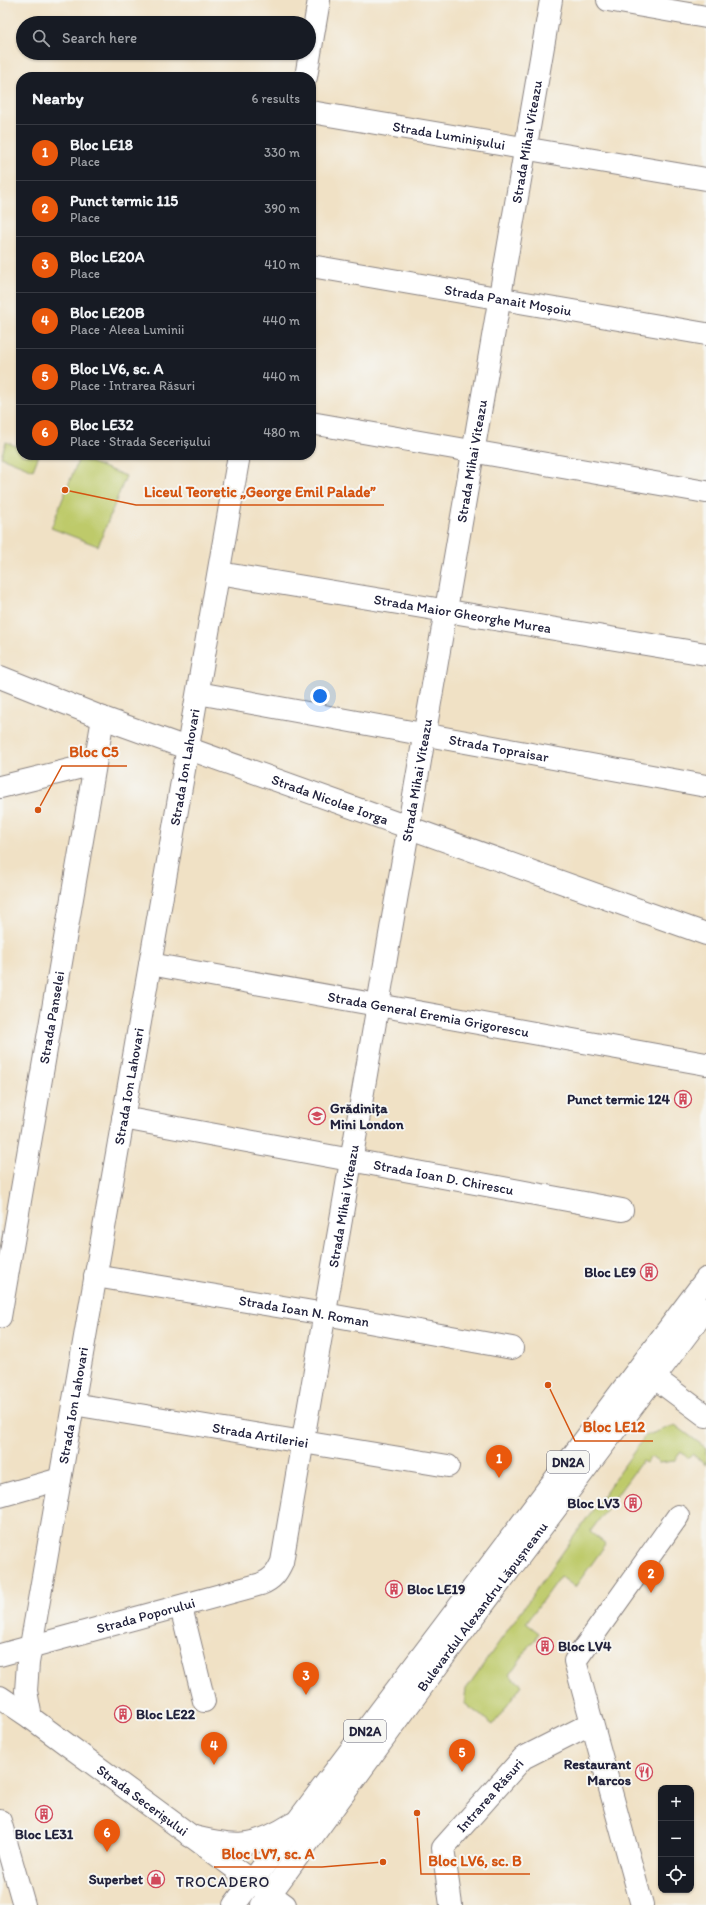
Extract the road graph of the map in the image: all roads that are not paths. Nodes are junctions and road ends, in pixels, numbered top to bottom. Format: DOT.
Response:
graph roads {
  1 [pos="319,0"];
  2 [pos="551,0"];
  3 [pos="608,0"];
  4 [pos="706,17"];
  5 [pos="316,18"];
  6 [pos="309,60"];
  7 [pos="307,72"];
  8 [pos="316,113"];
  9 [pos="526,148"];
  10 [pos="706,179"];
  11 [pos="316,267"];
  12 [pos="500,298"];
  13 [pos="706,334"];
  14 [pos="316,424"];
  15 [pos="474,452"];
  16 [pos="238,460"];
  17 [pos="706,492"];
  18 [pos="219,573"];
  19 [pos="446,611"];
  20 [pos="706,654"];
  21 [pos="0,677"];
  22 [pos="198,693"];
  23 [pos="103,718"];
  24 [pos="425,734"];
  25 [pos="188,748"];
  26 [pos="94,764"];
  27 [pos="706,786"];
  28 [pos="0,787"];
  29 [pos="409,828"];
  30 [pos="706,934"];
  31 [pos="150,964"];
  32 [pos="378,1005"];
  33 [pos="706,1064"];
  34 [pos="123,1118"];
  35 [pos="352,1160"];
  36 [pos="622,1210"];
  37 [pos="96,1276"];
  38 [pos="706,1279"];
  39 [pos="706,1309"];
  40 [pos="325,1314"];
  41 [pos="0,1317"];
  42 [pos="512,1348"];
  43 [pos="655,1378"];
  44 [pos="73,1404"];
  45 [pos="706,1416"];
  46 [pos="303,1442"];
  47 [pos="448,1466"];
  48 [pos="60,1478"];
  49 [pos="0,1496"];
  50 [pos="678,1516"];
  51 [pos="282,1562"];
  52 [pos="181,1606"];
  53 [pos="52,1641"];
  54 [pos="30,1646"];
  55 [pos="0,1655"];
  56 [pos="0,1697"];
  57 [pos="204,1701"];
  58 [pos="31,1718"];
  59 [pos="592,1723"];
  60 [pos="56,1737"];
  61 [pos="301,1818"];
  62 [pos="0,1821"];
  63 [pos="190,1836"];
  64 [pos="252,1881"];
  65 [pos="272,1901"];
  66 [pos="24,1905"];
  67 [pos="234,1905"];
  68 [pos="452,1905"];
  69 [pos="642,1905"];
  1 -- 5 [label="street"];
  2 -- 9 [label="street, Strada Mihai Viteazu"];
  3 -- 4 [label="street"];
  6 -- 7 [label="street"];
  8 -- 9 [label="street, Strada Luminișului"];
  9 -- 10 [label="street, Strada Luminișului"];
  9 -- 12 [label="street, Strada Mihai Viteazu"];
  11 -- 12 [label="street, Strada Panait Moșoiu"];
  12 -- 13 [label="street, Strada Panait Moșoiu"];
  12 -- 15 [label="street, Strada Mihai Viteazu"];
  14 -- 15 [label="street"];
  15 -- 17 [label="street"];
  15 -- 19 [label="street, Strada Mihai Viteazu"];
  16 -- 18 [label="street, Strada Ion Lahovari"];
  18 -- 19 [label="street, Strada Maior Gheorghe Murea"];
  18 -- 22 [label="street, Strada Ion Lahovari"];
  19 -- 20 [label="street, Strada Maior Gheorghe Murea"];
  19 -- 24 [label="street, Strada Mihai Viteazu"];
  21 -- 23 [label="street, Strada Nicolae Iorga"];
  22 -- 24 [label="street, Strada Topraisar"];
  22 -- 25 [label="street, Strada Ion Lahovari"];
  23 -- 25 [label="street, Strada Nicolae Iorga"];
  23 -- 26 [label="street, Strada Panselei"];
  24 -- 27 [label="street, Strada Topraisar"];
  24 -- 29 [label="street, Strada Mihai Viteazu"];
  25 -- 29 [label="street, Strada Nicolae Iorga"];
  25 -- 31 [label="street, Strada Ion Lahovari"];
  26 -- 28 [label="street"];
  26 -- 41 [label="street, Strada Panselei"];
  29 -- 30 [label="street, Strada Nicolae Iorga"];
  29 -- 32 [label="street, Strada Mihai Viteazu"];
  31 -- 32 [label="street, Strada General Eremia Grigorescu"];
  31 -- 34 [label="street, Strada Ion Lahovari"];
  32 -- 33 [label="street, Strada General Eremia Grigorescu"];
  32 -- 35 [label="street, Strada Mihai Viteazu"];
  34 -- 35 [label="street, Strada Ioan D. Chirescu"];
  34 -- 37 [label="street, Strada Ion Lahovari"];
  35 -- 36 [label="street, Strada Ioan D. Chirescu"];
  35 -- 40 [label="street, Strada Mihai Viteazu"];
  37 -- 40 [label="street, Strada Ioan N. Roman"];
  37 -- 44 [label="street, Strada Ion Lahovari"];
  38 -- 61 [label="street, Bulevardul Alexandru Lăpușneanu / DN2A"];
  39 -- 43 [label="street, Bulevardul Alexandru Lăpușneanu / DN2A"];
  40 -- 42 [label="street, Strada Ioan N. Roman"];
  40 -- 46 [label="street, Strada Mihai Viteazu"];
  43 -- 45 [label="street"];
  43 -- 65 [label="street, Bulevardul Alexandru Lăpușneanu / DN2A"];
  44 -- 46 [label="street, Strada Artileriei"];
  44 -- 48 [label="street, Strada Ion Lahovari"];
  46 -- 47 [label="street, Strada Artileriei"];
  46 -- 51 [label="street, Strada Mihai Viteazu"];
  48 -- 49 [label="street"];
  48 -- 54 [label="street, Strada Ion Lahovari"];
  50 -- 59 [label="street"];
  51 -- 52 [label="street, Strada Poporului"];
  52 -- 53 [label="street, Strada Poporului"];
  52 -- 57 [label="street"];
  53 -- 54 [label="street, Strada Poporului"];
  53 -- 60 [label="street"];
  54 -- 55 [label="street, Strada Poporului"];
  54 -- 58 [label="street, Strada Ion Lahovari"];
  56 -- 58 [label="street, Strada Secerișului"];
  58 -- 60 [label="street, Strada Secerișului"];
  59 -- 68 [label="street, Intrarea Răsuri"];
  59 -- 69 [label="street"];
  60 -- 63 [label="street, Strada Secerișului"];
  61 -- 63 [label="street"];
  61 -- 64 [label="street, Bulevardul Alexandru Lăpușneanu / DN2A"];
  62 -- 66 [label="street"];
  63 -- 64 [label="street, Strada Secerișului"];
  64 -- 65 [label="street, Strada Secerișului"];
  64 -- 67 [label="street, Bulevardul Alexandru Lăpușneanu / DN2A"];
}
